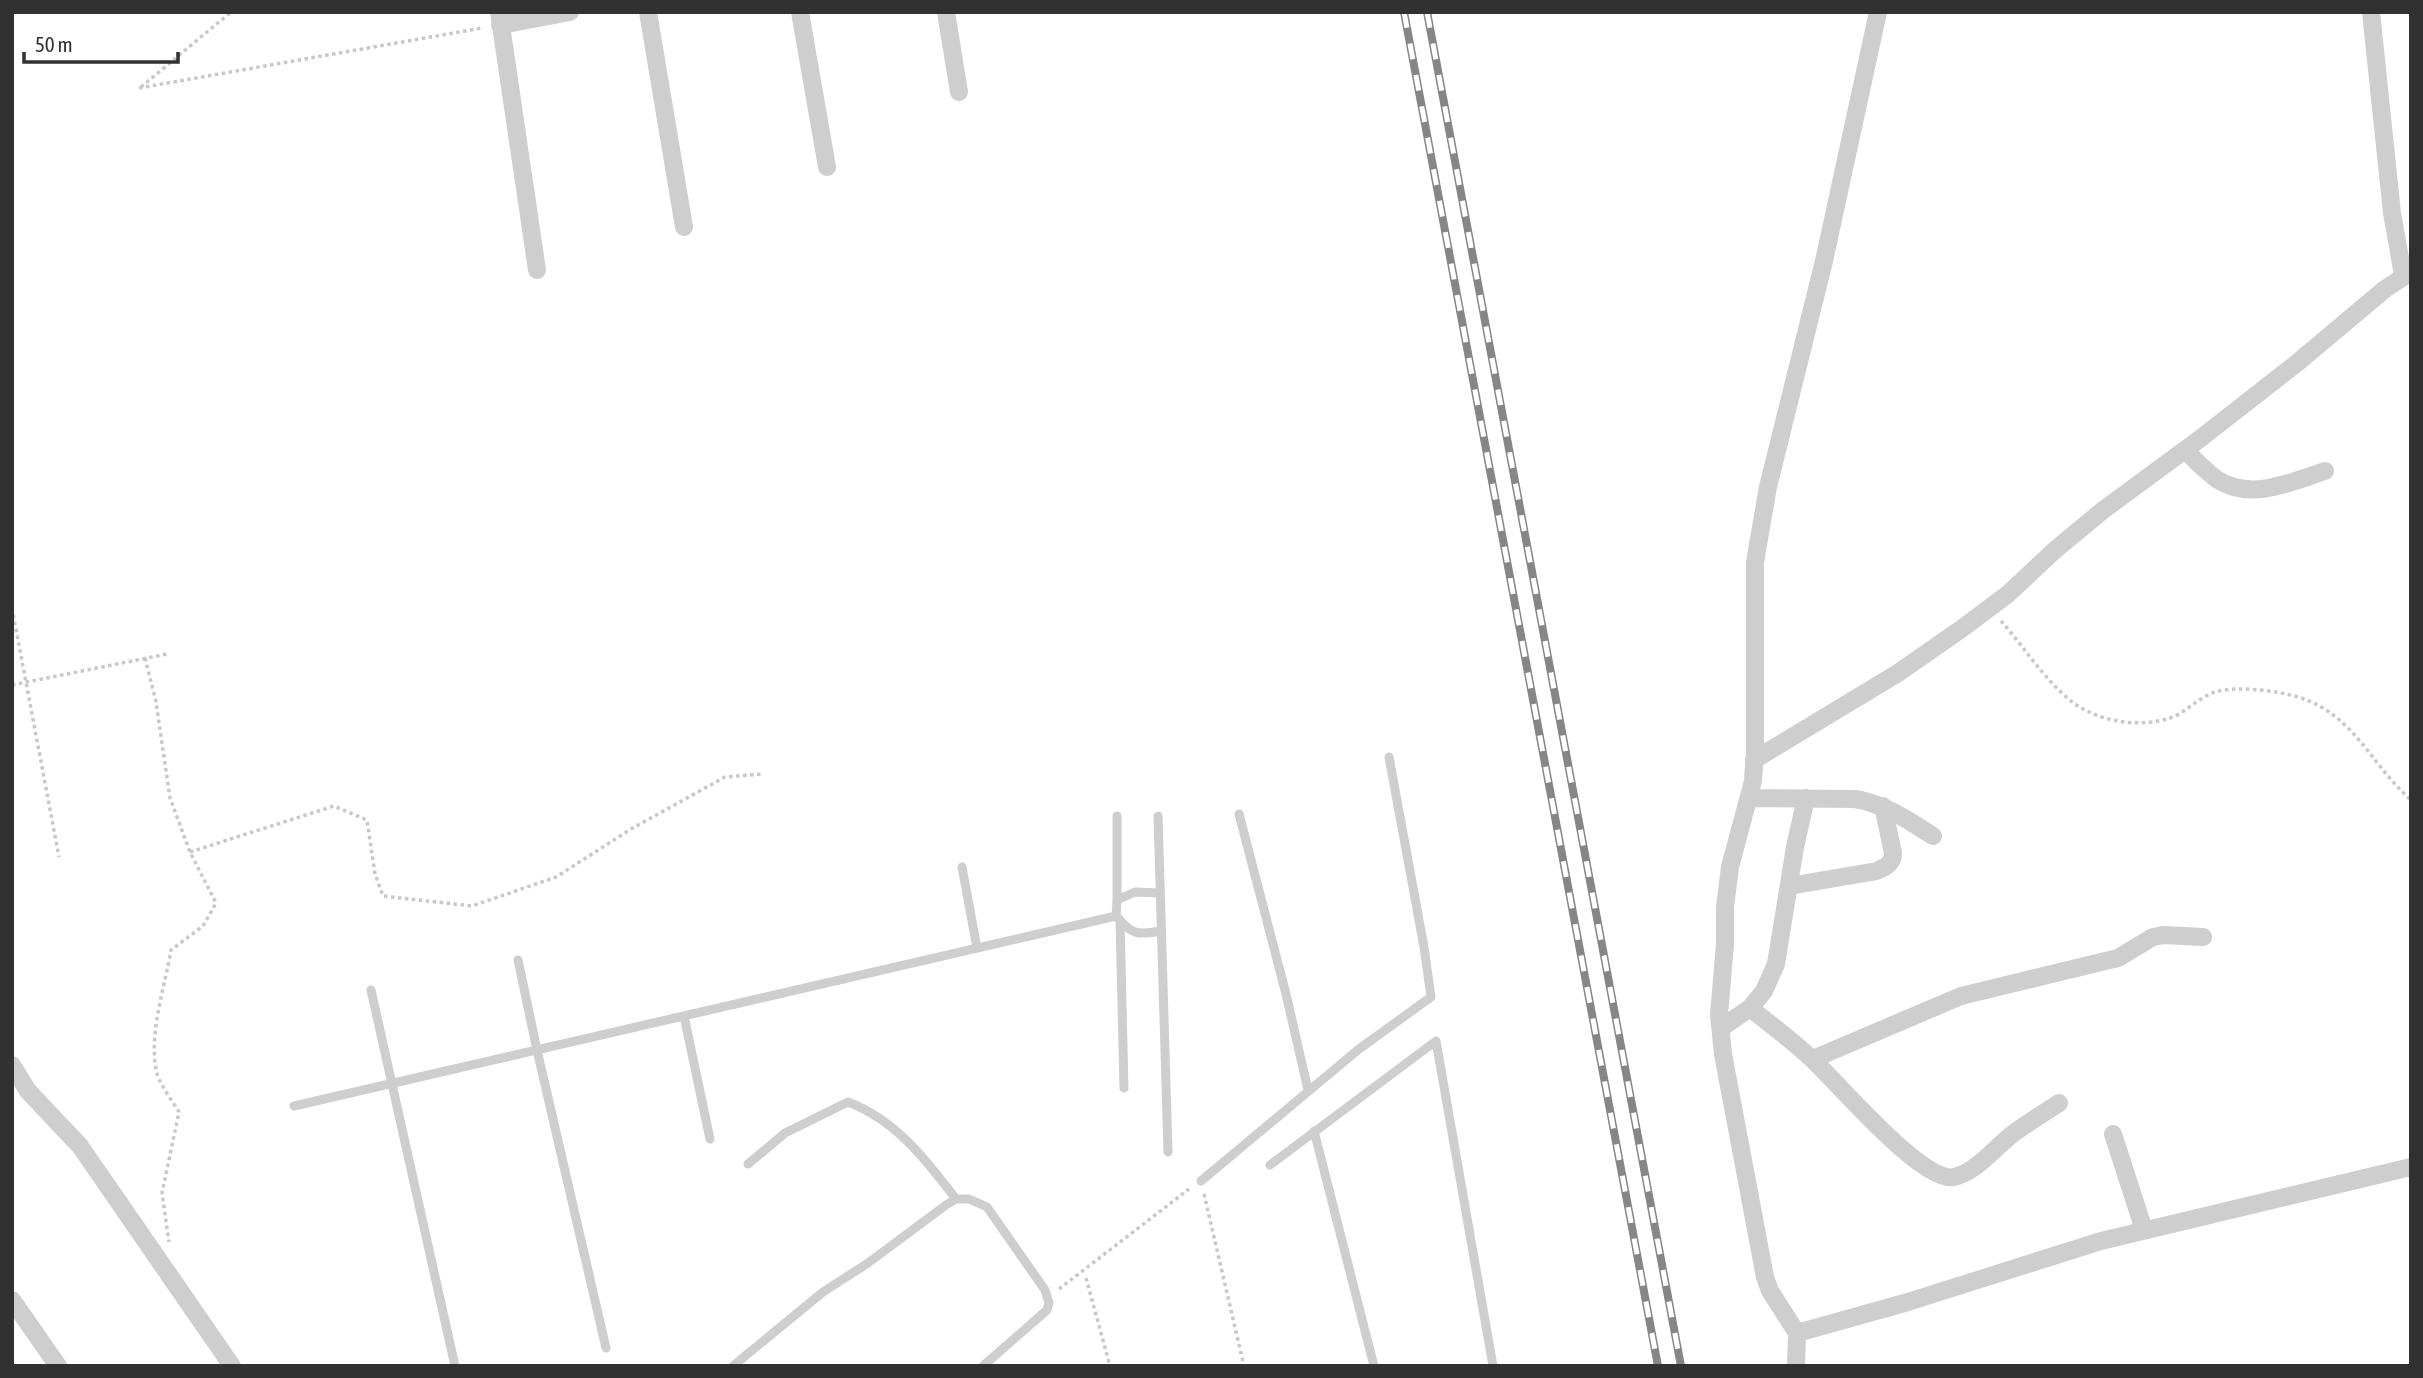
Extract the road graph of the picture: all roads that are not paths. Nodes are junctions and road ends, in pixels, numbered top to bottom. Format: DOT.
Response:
graph roads {
  1 [pos="570,12"];
  2 [pos="648,12"];
  3 [pos="800,12"];
  4 [pos="946,12"];
  5 [pos="1878,12"];
  6 [pos="2371,12"];
  7 [pos="499,19"];
  8 [pos="959,92"];
  9 [pos="827,167"];
  10 [pos="684,227"];
  11 [pos="537,271"];
  12 [pos="2407,273"];
  13 [pos="2185,450"];
  14 [pos="2325,471"];
  15 [pos="1389,757"];
  16 [pos="1754,760"];
  17 [pos="1749,798"];
  18 [pos="1806,798"];
  19 [pos="1883,806"];
  20 [pos="1239,814"];
  21 [pos="1117,816"];
  22 [pos="1158,816"];
  23 [pos="1933,836"];
  24 [pos="962,867"];
  25 [pos="1788,886"];
  26 [pos="1160,893"];
  27 [pos="1117,900"];
  28 [pos="1118,918"];
  29 [pos="1161,930"];
  30 [pos="2203,937"];
  31 [pos="977,948"];
  32 [pos="519,960"];
  33 [pos="370,990"];
  34 [pos="1750,1008"];
  35 [pos="684,1016"];
  36 [pos="1721,1028"];
  37 [pos="537,1050"];
  38 [pos="1813,1059"];
  39 [pos="12,1065"];
  40 [pos="390,1084"];
  41 [pos="1124,1088"];
  42 [pos="1308,1090"];
  43 [pos="2059,1103"];
  44 [pos="294,1106"];
  45 [pos="1314,1131"];
  46 [pos="2113,1134"];
  47 [pos="710,1139"];
  48 [pos="1168,1152"];
  49 [pos="748,1164"];
  50 [pos="1270,1165"];
  51 [pos="2411,1167"];
  52 [pos="1201,1181"];
  53 [pos="956,1199"];
  54 [pos="2144,1230"];
  55 [pos="12,1300"];
  56 [pos="1797,1333"];
  57 [pos="606,1348"];
  58 [pos="58,1366"];
  59 [pos="232,1366"];
  60 [pos="455,1366"];
  61 [pos="733,1366"];
  62 [pos="983,1366"];
  63 [pos="1374,1366"];
  64 [pos="1493,1366"];
  65 [pos="1796,1366"];
  1 -- 7 [label="street"];
  2 -- 10 [label="street"];
  3 -- 9 [label="street"];
  4 -- 8 [label="street"];
  5 -- 16 [label="street"];
  6 -- 12 [label="street"];
  7 -- 11 [label="street"];
  12 -- 13 [label="street"];
  13 -- 14 [label="street"];
  13 -- 16 [label="street"];
  15 -- 42 [label="lane"];
  16 -- 17 [label="street"];
  17 -- 18 [label="street"];
  17 -- 36 [label="street"];
  18 -- 19 [label="street"];
  18 -- 25 [label="street"];
  19 -- 23 [label="street"];
  19 -- 25 [label="street"];
  20 -- 42 [label="lane"];
  21 -- 27 [label="lane"];
  22 -- 26 [label="lane"];
  24 -- 31 [label="lane"];
  25 -- 34 [label="street"];
  26 -- 27 [label="lane"];
  26 -- 29 [label="lane"];
  27 -- 28 [label="lane"];
  28 -- 29 [label="lane"];
  28 -- 31 [label="lane"];
  28 -- 41 [label="lane"];
  29 -- 48 [label="lane"];
  30 -- 38 [label="street"];
  31 -- 35 [label="lane"];
  32 -- 37 [label="lane"];
  33 -- 40 [label="lane"];
  34 -- 36 [label="street"];
  34 -- 38 [label="street"];
  35 -- 37 [label="lane"];
  35 -- 47 [label="lane"];
  36 -- 56 [label="street"];
  37 -- 40 [label="lane"];
  37 -- 57 [label="lane"];
  38 -- 43 [label="street"];
  39 -- 59 [label="street"];
  40 -- 44 [label="lane"];
  40 -- 60 [label="lane"];
  42 -- 52 [label="lane"];
  45 -- 50 [label="lane"];
  45 -- 63 [label="lane"];
  45 -- 64 [label="lane"];
  46 -- 54 [label="street"];
  49 -- 53 [label="lane"];
  51 -- 54 [label="street"];
  53 -- 61 [label="lane"];
  53 -- 62 [label="lane"];
  54 -- 56 [label="street"];
  55 -- 58 [label="street"];
  56 -- 65 [label="street"];
}
